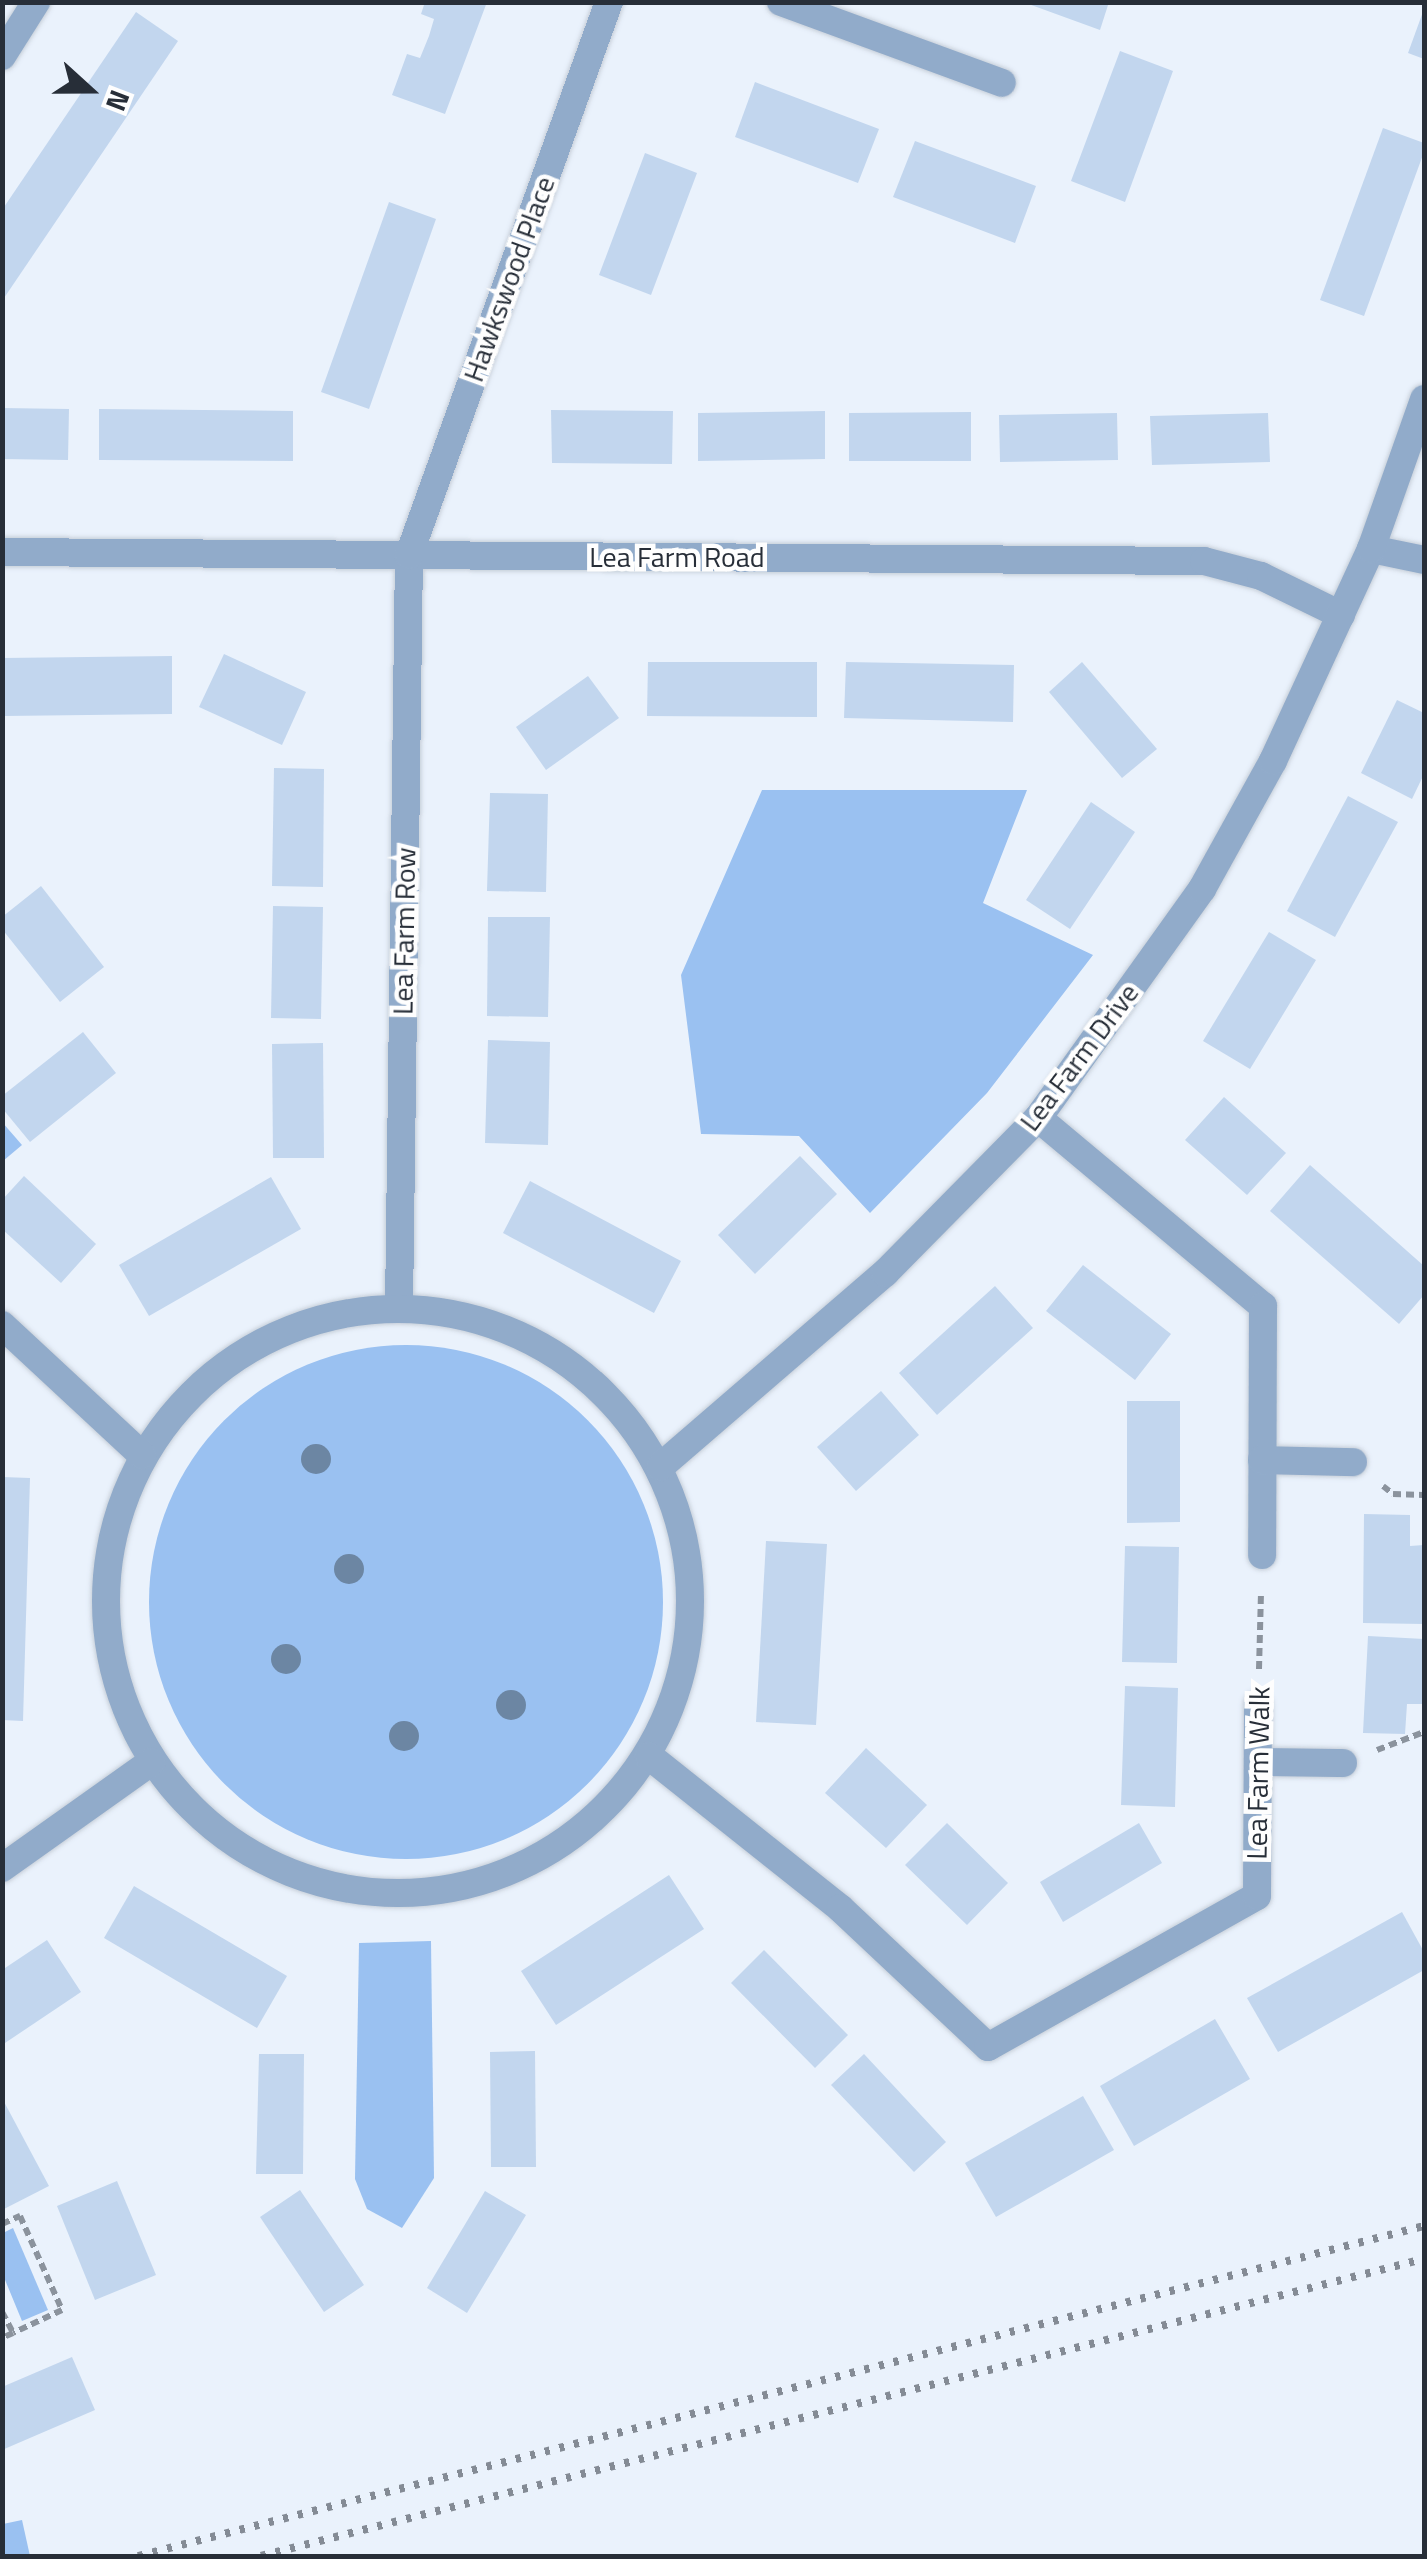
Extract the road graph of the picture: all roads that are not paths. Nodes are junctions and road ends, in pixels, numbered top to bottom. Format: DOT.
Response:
graph roads {
  1 [pos="36,2"];
  2 [pos="609,2"];
  3 [pos="780,2"];
  4 [pos="2,56"];
  5 [pos="1002,83"];
  6 [pos="1424,399"];
  7 [pos="1371,549"];
  8 [pos="2,552"];
  9 [pos="409,555"];
  10 [pos="1424,560"];
  11 [pos="1342,615"];
  12 [pos="1038,1118"];
  13 [pos="399,1307"];
  14 [pos="2,1325"];
  15 [pos="142,1456"];
  16 [pos="1262,1460"];
  17 [pos="1353,1462"];
  18 [pos="660,1468"];
  19 [pos="1262,1556"];
  20 [pos="1258,1706"];
  21 [pos="648,1756"];
  22 [pos="151,1762"];
  23 [pos="1258,1762"];
  24 [pos="1343,1763"];
  25 [pos="2,1868"];
  1 -- 4 [label="street"];
  2 -- 9 [label="street, Hawkswood Place"];
  3 -- 5 [label="street"];
  6 -- 7 [label="street, Lea Farm Drive"];
  7 -- 10 [label="street"];
  7 -- 11 [label="street, Lea Farm Drive"];
  8 -- 9 [label="street, Lea Farm Road"];
  9 -- 11 [label="street, Lea Farm Road"];
  9 -- 13 [label="street, Lea Farm Row"];
  11 -- 12 [label="street, Lea Farm Drive"];
  12 -- 16 [label="street"];
  12 -- 18 [label="street, Lea Farm Drive"];
  13 -- 15 [label="street"];
  13 -- 18 [label="street"];
  14 -- 15 [label="street"];
  15 -- 22 [label="street"];
  16 -- 17 [label="street"];
  16 -- 19 [label="street"];
  18 -- 21 [label="street"];
  20 -- 23 [label="street, Lea Farm Walk"];
  21 -- 22 [label="street"];
  21 -- 23 [label="street, Lea Farm Walk"];
  22 -- 25 [label="street"];
  23 -- 24 [label="street"];
}
